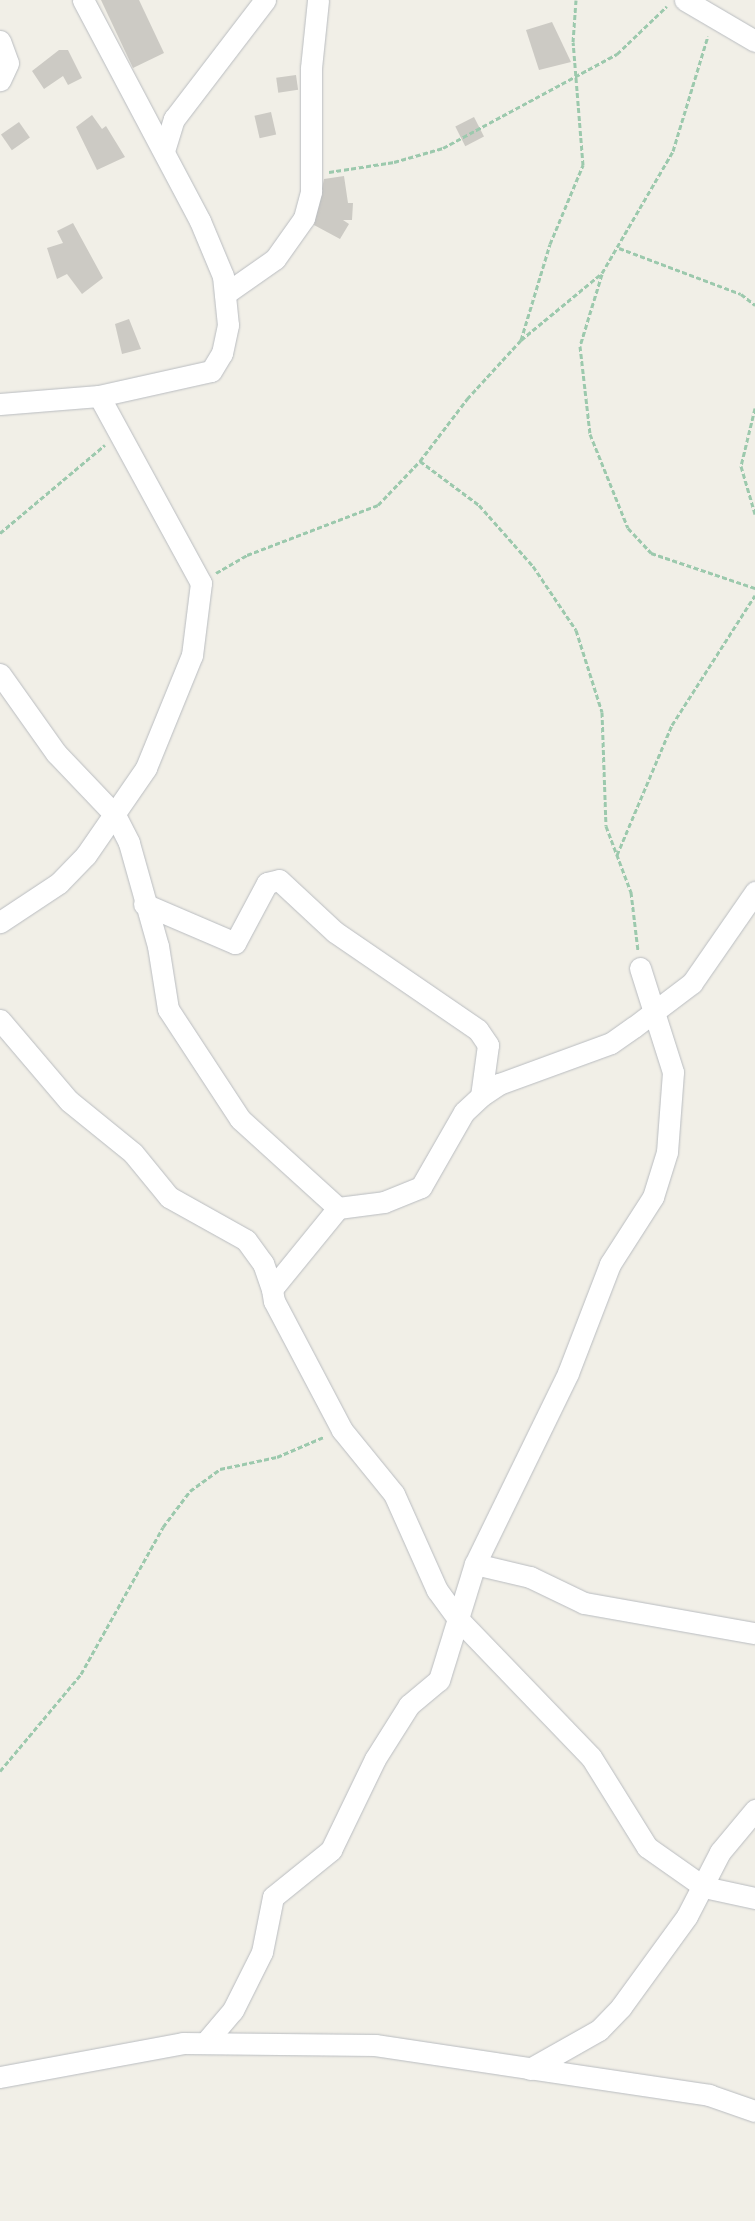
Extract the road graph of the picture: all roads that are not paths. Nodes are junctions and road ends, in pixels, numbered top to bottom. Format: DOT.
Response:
graph roads {
  1 [pos="83,0"];
  2 [pos="266,0"];
  3 [pos="318,0"];
  4 [pos="685,0"];
  5 [pos="717,9"];
  6 [pos="0,41"];
  7 [pos="755,41"];
  8 [pos="0,80"];
  9 [pos="164,151"];
  10 [pos="225,294"];
  11 [pos="99,396"];
  12 [pos="0,404"];
  13 [pos="0,674"];
  14 [pos="115,815"];
  15 [pos="755,892"];
  16 [pos="144,904"];
  17 [pos="0,922"];
  18 [pos="640,968"];
  19 [pos="653,1012"];
  20 [pos="0,1020"];
  21 [pos="481,1096"];
  22 [pos="338,1208"];
  23 [pos="272,1289"];
  24 [pos="475,1564"];
  25 [pos="459,1620"];
  26 [pos="755,1633"];
  27 [pos="755,1810"];
  28 [pos="704,1888"];
  29 [pos="755,1898"];
  30 [pos="205,2043"];
  31 [pos="530,2069"];
  32 [pos="0,2077"];
  33 [pos="755,2111"];
  1 -- 9 [label="street"];
  2 -- 9 [label="street"];
  3 -- 10 [label="street"];
  4 -- 5 [label="street"];
  5 -- 7 [label="street"];
  6 -- 8 [label="street"];
  9 -- 10 [label="street"];
  10 -- 11 [label="street"];
  11 -- 12 [label="street"];
  11 -- 14 [label="street"];
  13 -- 14 [label="street"];
  14 -- 16 [label="street"];
  14 -- 17 [label="street"];
  15 -- 19 [label="street"];
  16 -- 21 [label="street"];
  16 -- 22 [label="street"];
  18 -- 19 [label="street"];
  19 -- 21 [label="street"];
  19 -- 24 [label="street"];
  20 -- 23 [label="street"];
  21 -- 22 [label="street"];
  22 -- 23 [label="street"];
  23 -- 25 [label="street"];
  24 -- 25 [label="street"];
  24 -- 26 [label="street"];
  25 -- 28 [label="street"];
  25 -- 30 [label="street"];
  27 -- 28 [label="street"];
  28 -- 29 [label="street"];
  28 -- 31 [label="street"];
  30 -- 31 [label="street"];
  30 -- 32 [label="street"];
  31 -- 33 [label="street"];
}
